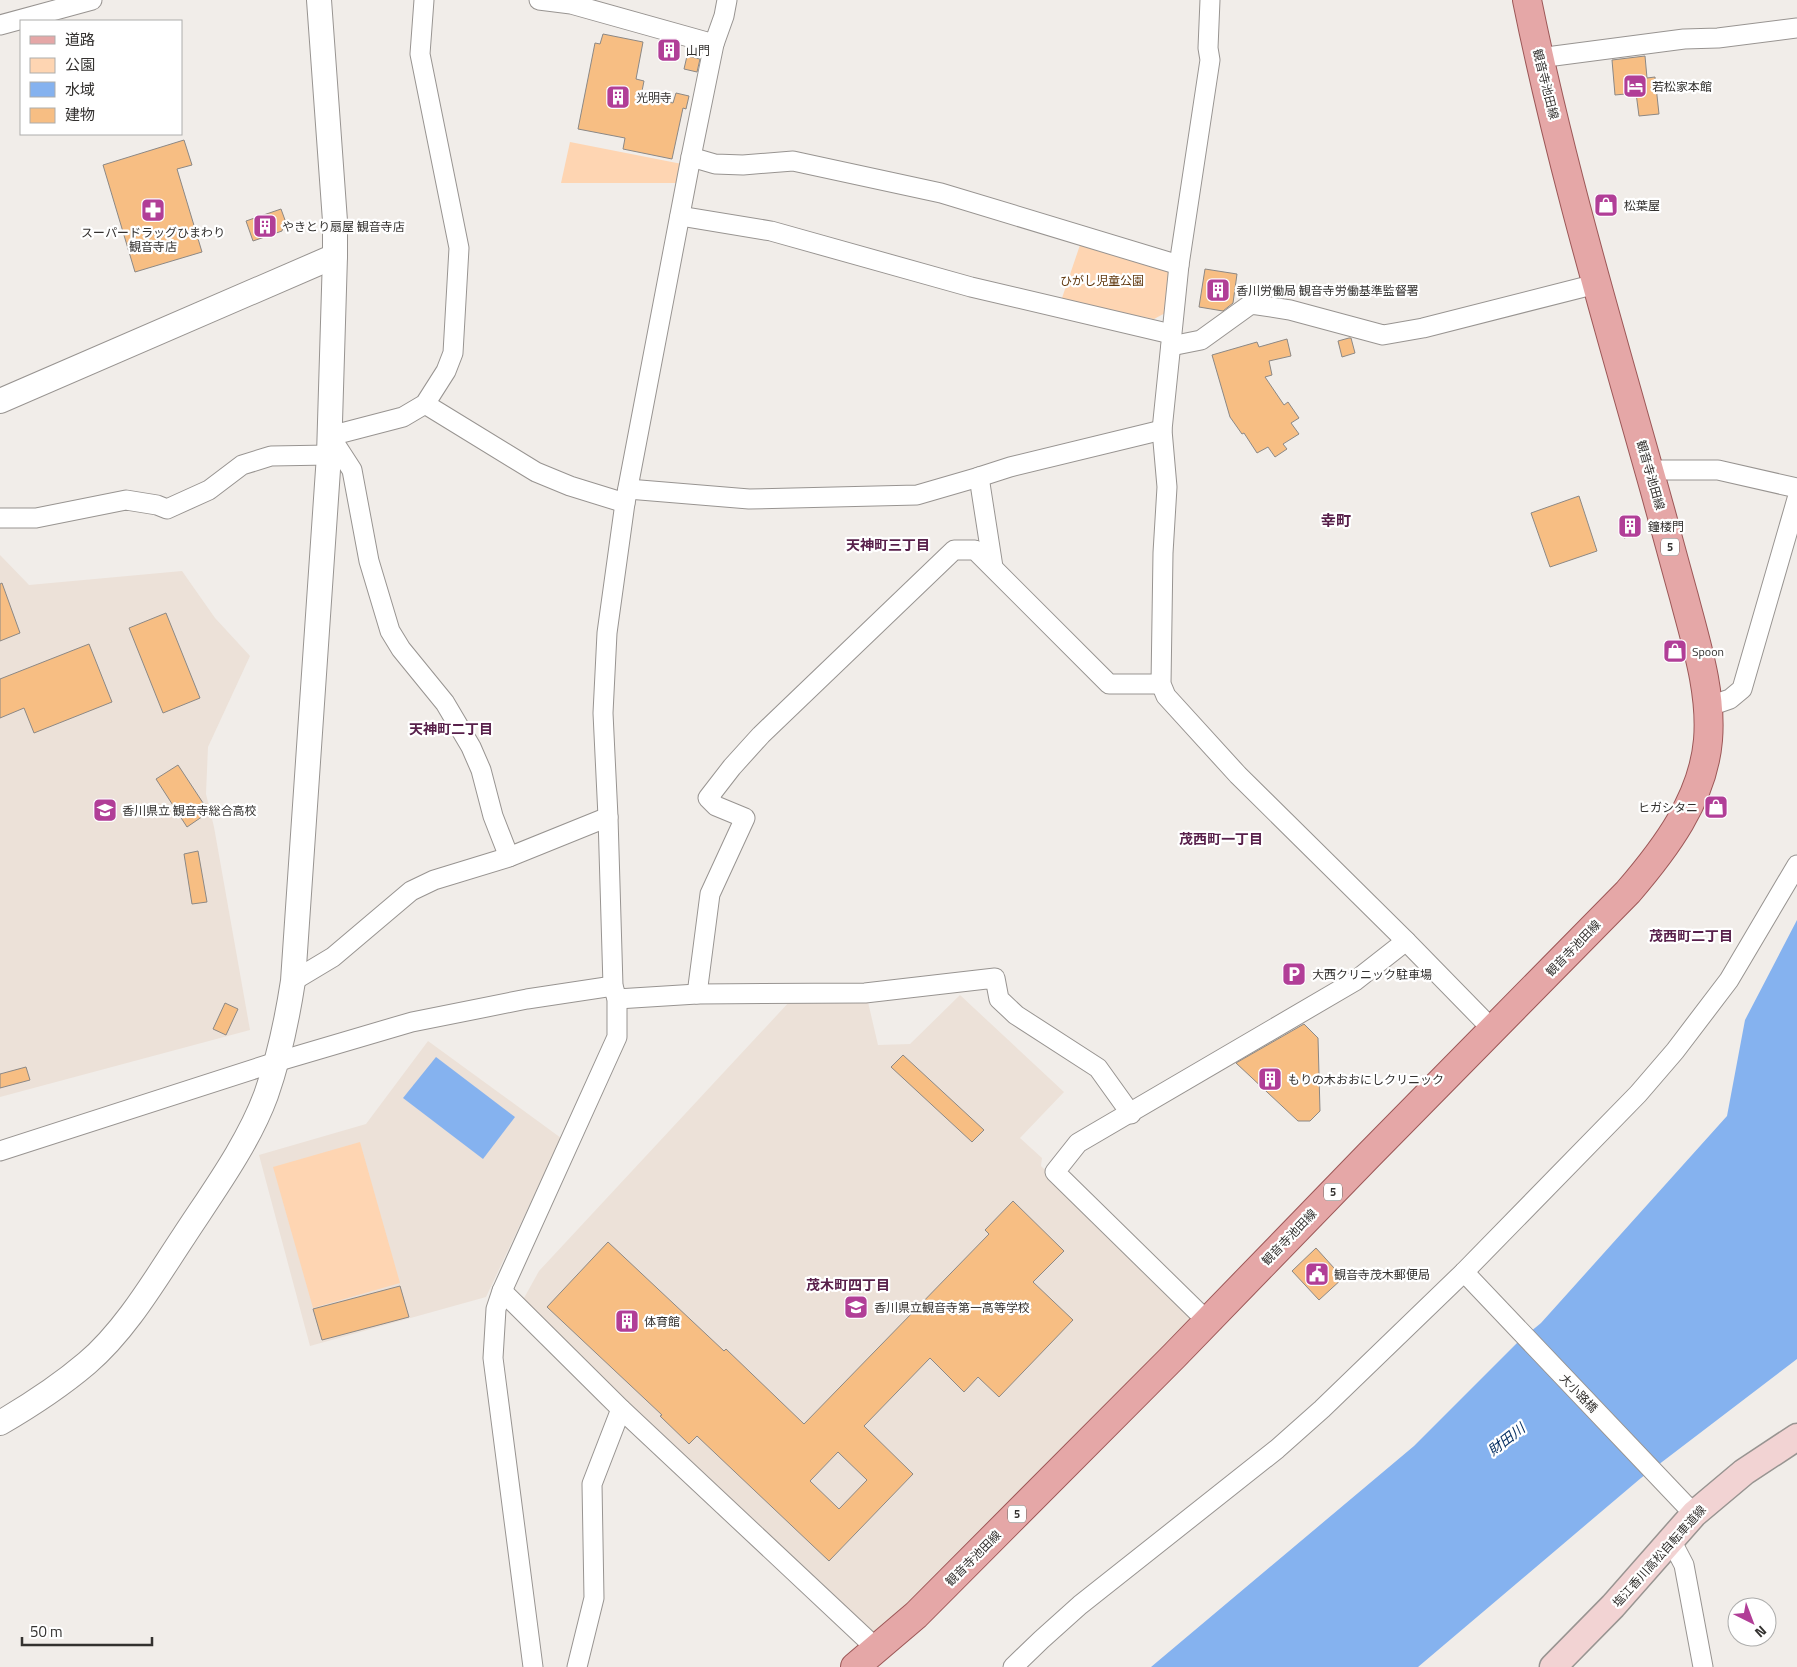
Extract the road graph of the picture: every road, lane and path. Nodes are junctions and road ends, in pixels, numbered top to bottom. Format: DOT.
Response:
graph roads {
  1 [pos="92,0"];
  2 [pos="319,0"];
  3 [pos="424,0"];
  4 [pos="539,0"];
  5 [pos="727,0"];
  6 [pos="1210,0"];
  7 [pos="1527,0"];
  8 [pos="0,25"];
  9 [pos="1797,28"];
  10 [pos="714,44"];
  11 [pos="1539,58"];
  12 [pos="691,157"];
  13 [pos="680,216"];
  14 [pos="335,256"];
  15 [pos="1179,265"];
  16 [pos="1596,284"];
  17 [pos="1171,340"];
  18 [pos="0,401"];
  19 [pos="425,404"];
  20 [pos="1162,430"];
  21 [pos="329,445"];
  22 [pos="1649,470"];
  23 [pos="979,478"];
  24 [pos="1797,488"];
  25 [pos="626,496"];
  26 [pos="1797,499"];
  27 [pos="0,518"];
  28 [pos="993,567"];
  29 [pos="1161,684"];
  30 [pos="1707,708"];
  31 [pos="608,817"];
  32 [pos="509,857"];
  33 [pos="1797,865"];
  34 [pos="1406,941"];
  35 [pos="293,981"];
  36 [pos="615,992"];
  37 [pos="697,994"];
  38 [pos="1493,1030"];
  39 [pos="276,1062"];
  40 [pos="1131,1114"];
  41 [pos="0,1151"];
  42 [pos="1464,1272"];
  43 [pos="502,1291"];
  44 [pos="1207,1321"];
  45 [pos="622,1409"];
  46 [pos="0,1423"];
  47 [pos="1796,1440"];
  48 [pos="1694,1514"];
  49 [pos="1672,1540"];
  50 [pos="878,1650"];
  51 [pos="533,1667"];
  52 [pos="577,1667"];
  53 [pos="855,1667"];
  54 [pos="1013,1667"];
  55 [pos="1553,1667"];
  56 [pos="1703,1667"];
  1 -- 8 [label="street"];
  2 -- 14 [label="street"];
  3 -- 19 [label="street"];
  4 -- 10 [label="street"];
  5 -- 10 [label="street"];
  6 -- 15 [label="street"];
  7 -- 11 [label="main road, 観音寺池田線 / 5"];
  9 -- 11 [label="street"];
  10 -- 12 [label="street"];
  11 -- 16 [label="main road, 観音寺池田線 / 5"];
  12 -- 13 [label="street"];
  12 -- 15 [label="street"];
  13 -- 17 [label="street"];
  13 -- 25 [label="street"];
  14 -- 18 [label="street"];
  14 -- 21 [label="street"];
  15 -- 17 [label="street"];
  16 -- 17 [label="street"];
  16 -- 22 [label="main road, 観音寺池田線 / 5"];
  17 -- 20 [label="street"];
  19 -- 21 [label="street"];
  19 -- 25 [label="street"];
  20 -- 23 [label="street"];
  20 -- 29 [label="street"];
  21 -- 27 [label="street"];
  21 -- 32 [label="street"];
  21 -- 35 [label="street"];
  22 -- 24 [label="street"];
  22 -- 30 [label="main road, 観音寺池田線 / 5"];
  23 -- 25 [label="street"];
  23 -- 28 [label="street"];
  25 -- 31 [label="street"];
  26 -- 30 [label="street"];
  28 -- 29 [label="street"];
  28 -- 37 [label="street"];
  29 -- 34 [label="street"];
  30 -- 38 [label="main road, 観音寺池田線 / 5"];
  31 -- 32 [label="street"];
  31 -- 36 [label="street"];
  32 -- 35 [label="street"];
  33 -- 42 [label="street"];
  34 -- 38 [label="street"];
  34 -- 40 [label="street"];
  35 -- 39 [label="street"];
  36 -- 37 [label="street"];
  36 -- 39 [label="street"];
  36 -- 43 [label="street"];
  37 -- 40 [label="street"];
  38 -- 44 [label="main road, 観音寺池田線 / 5"];
  39 -- 41 [label="street"];
  39 -- 46 [label="street"];
  40 -- 44 [label="street"];
  42 -- 48 [label="street, 大小路橋"];
  42 -- 54 [label="street"];
  43 -- 45 [label="street"];
  43 -- 51 [label="street"];
  44 -- 50 [label="main road, 観音寺池田線 / 5"];
  45 -- 50 [label="street"];
  45 -- 52 [label="street"];
  47 -- 48 [label="main road, 塩江香川高松自転車道線"];
  48 -- 49 [label="main road, 塩江香川高松自転車道線"];
  49 -- 55 [label="main road, 塩江香川高松自転車道線"];
  49 -- 56 [label="street"];
  50 -- 53 [label="main road, 観音寺池田線 / 5"];
}
